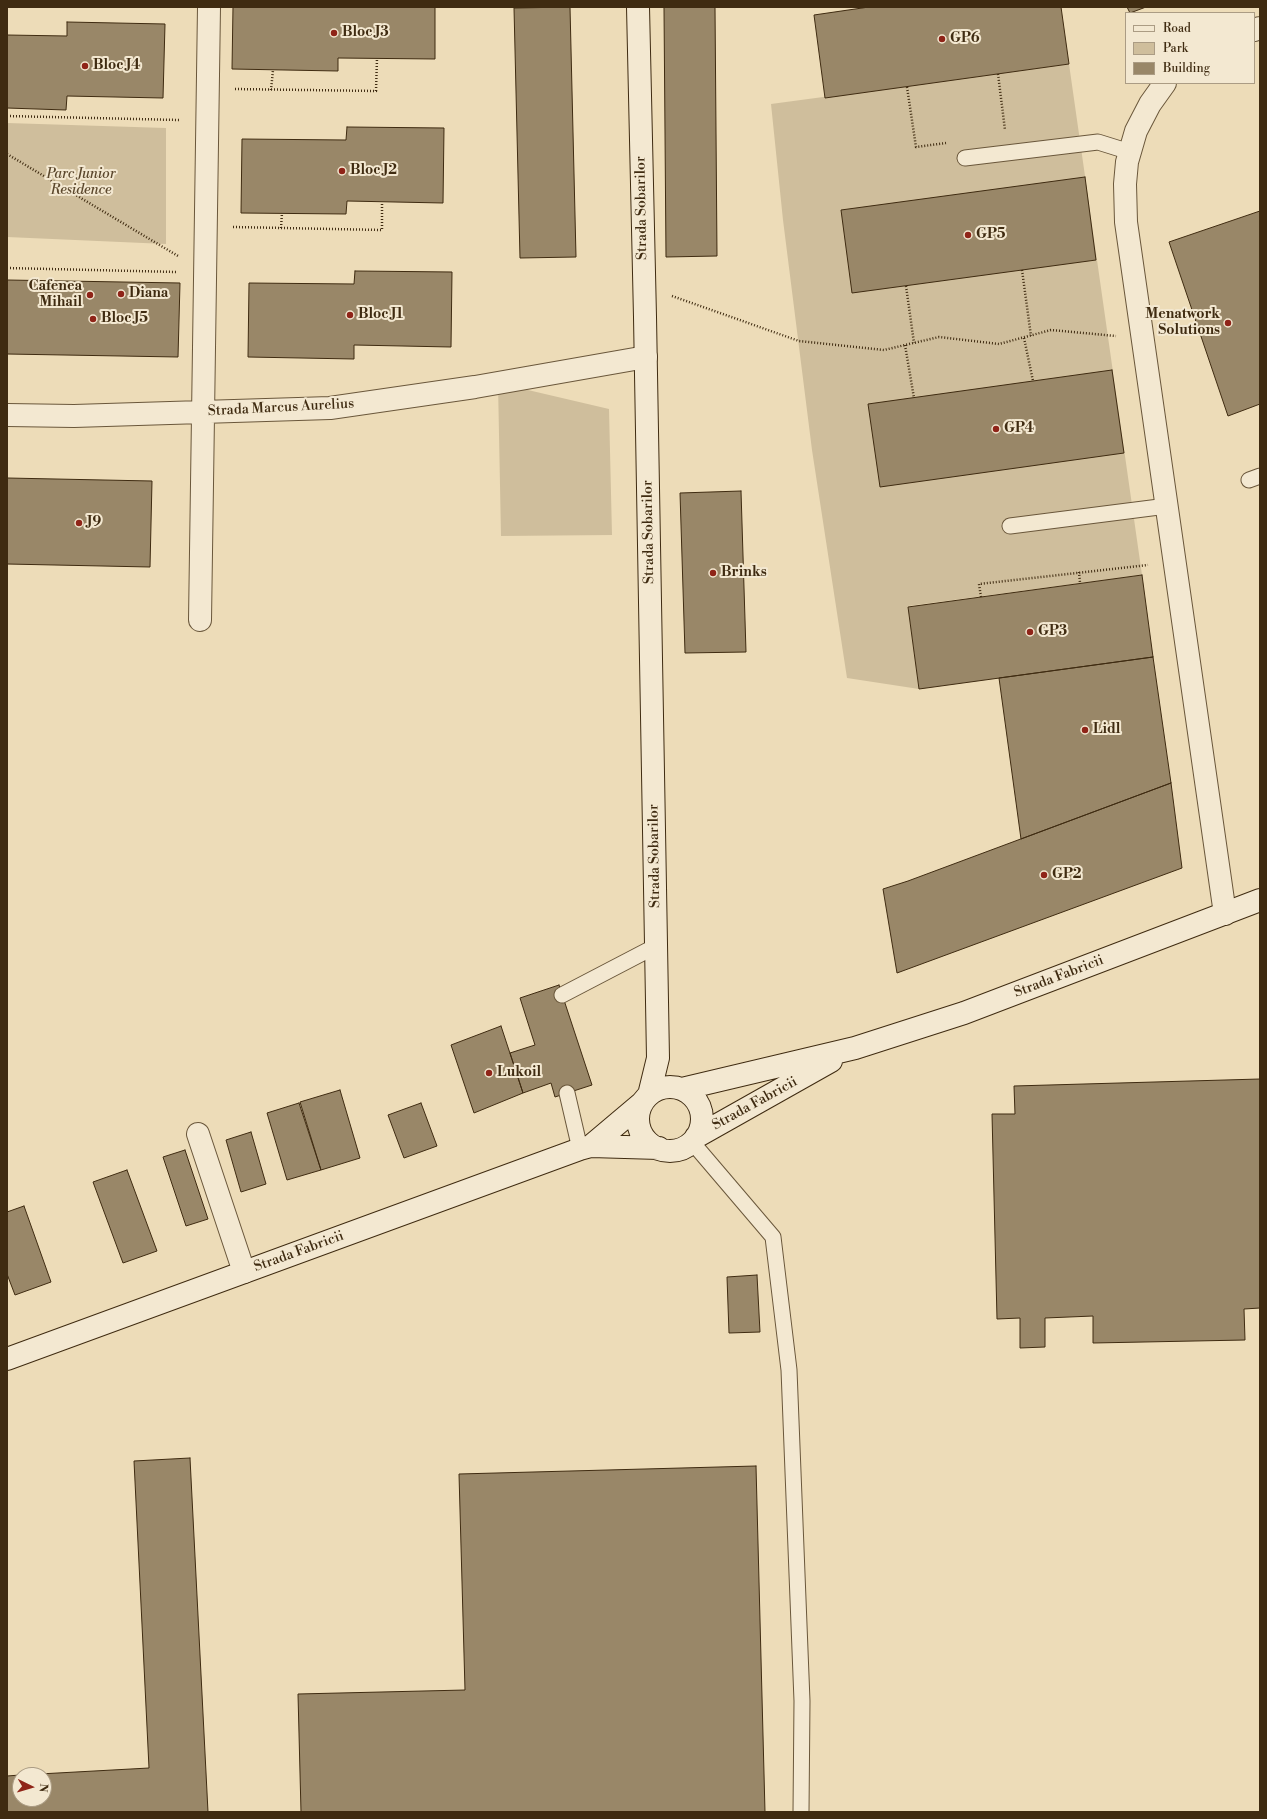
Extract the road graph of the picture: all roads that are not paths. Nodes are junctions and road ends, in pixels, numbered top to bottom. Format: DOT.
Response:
graph roads {
  1 [pos="209,7"];
  2 [pos="638,7"];
  3 [pos="1164,84"];
  4 [pos="1130,152"];
  5 [pos="965,158"];
  6 [pos="646,357"];
  7 [pos="204,413"];
  8 [pos="7,415"];
  9 [pos="1167,506"];
  10 [pos="1010,526"];
  11 [pos="200,620"];
  12 [pos="1260,900"];
  13 [pos="1225,914"];
  14 [pos="656,946"];
  15 [pos="562,994"];
  16 [pos="855,1048"];
  17 [pos="567,1093"];
  18 [pos="660,1094"];
  19 [pos="198,1134"];
  20 [pos="694,1139"];
  21 [pos="585,1147"];
  22 [pos="659,1148"];
  23 [pos="244,1272"];
  24 [pos="7,1359"];
  25 [pos="801,1812"];
  1 -- 7 [label="street"];
  2 -- 6 [label="street, Strada Sobarilor"];
  3 -- 4 [label="street"];
  4 -- 5 [label="lane"];
  4 -- 9 [label="street"];
  6 -- 7 [label="street, Strada Marcus Aurelius"];
  6 -- 14 [label="street, Strada Sobarilor"];
  7 -- 8 [label="street, Strada Marcus Aurelius"];
  7 -- 11 [label="street"];
  9 -- 10 [label="lane"];
  9 -- 13 [label="street"];
  12 -- 13 [label="street, Strada Fabricii"];
  13 -- 16 [label="street, Strada Fabricii"];
  14 -- 15 [label="lane"];
  14 -- 18 [label="street, Strada Sobarilor"];
  16 -- 18 [label="street, Strada Fabricii"];
  16 -- 20 [label="street, Strada Fabricii"];
  17 -- 21 [label="lane"];
  18 -- 20 [label="street"];
  18 -- 21 [label="street, Strada Fabricii"];
  18 -- 22 [label="street"];
  19 -- 23 [label="street"];
  20 -- 22 [label="street"];
  20 -- 25 [label="lane"];
  21 -- 22 [label="street, Strada Fabricii"];
  21 -- 23 [label="street, Strada Fabricii"];
  23 -- 24 [label="street, Strada Fabricii"];
}
